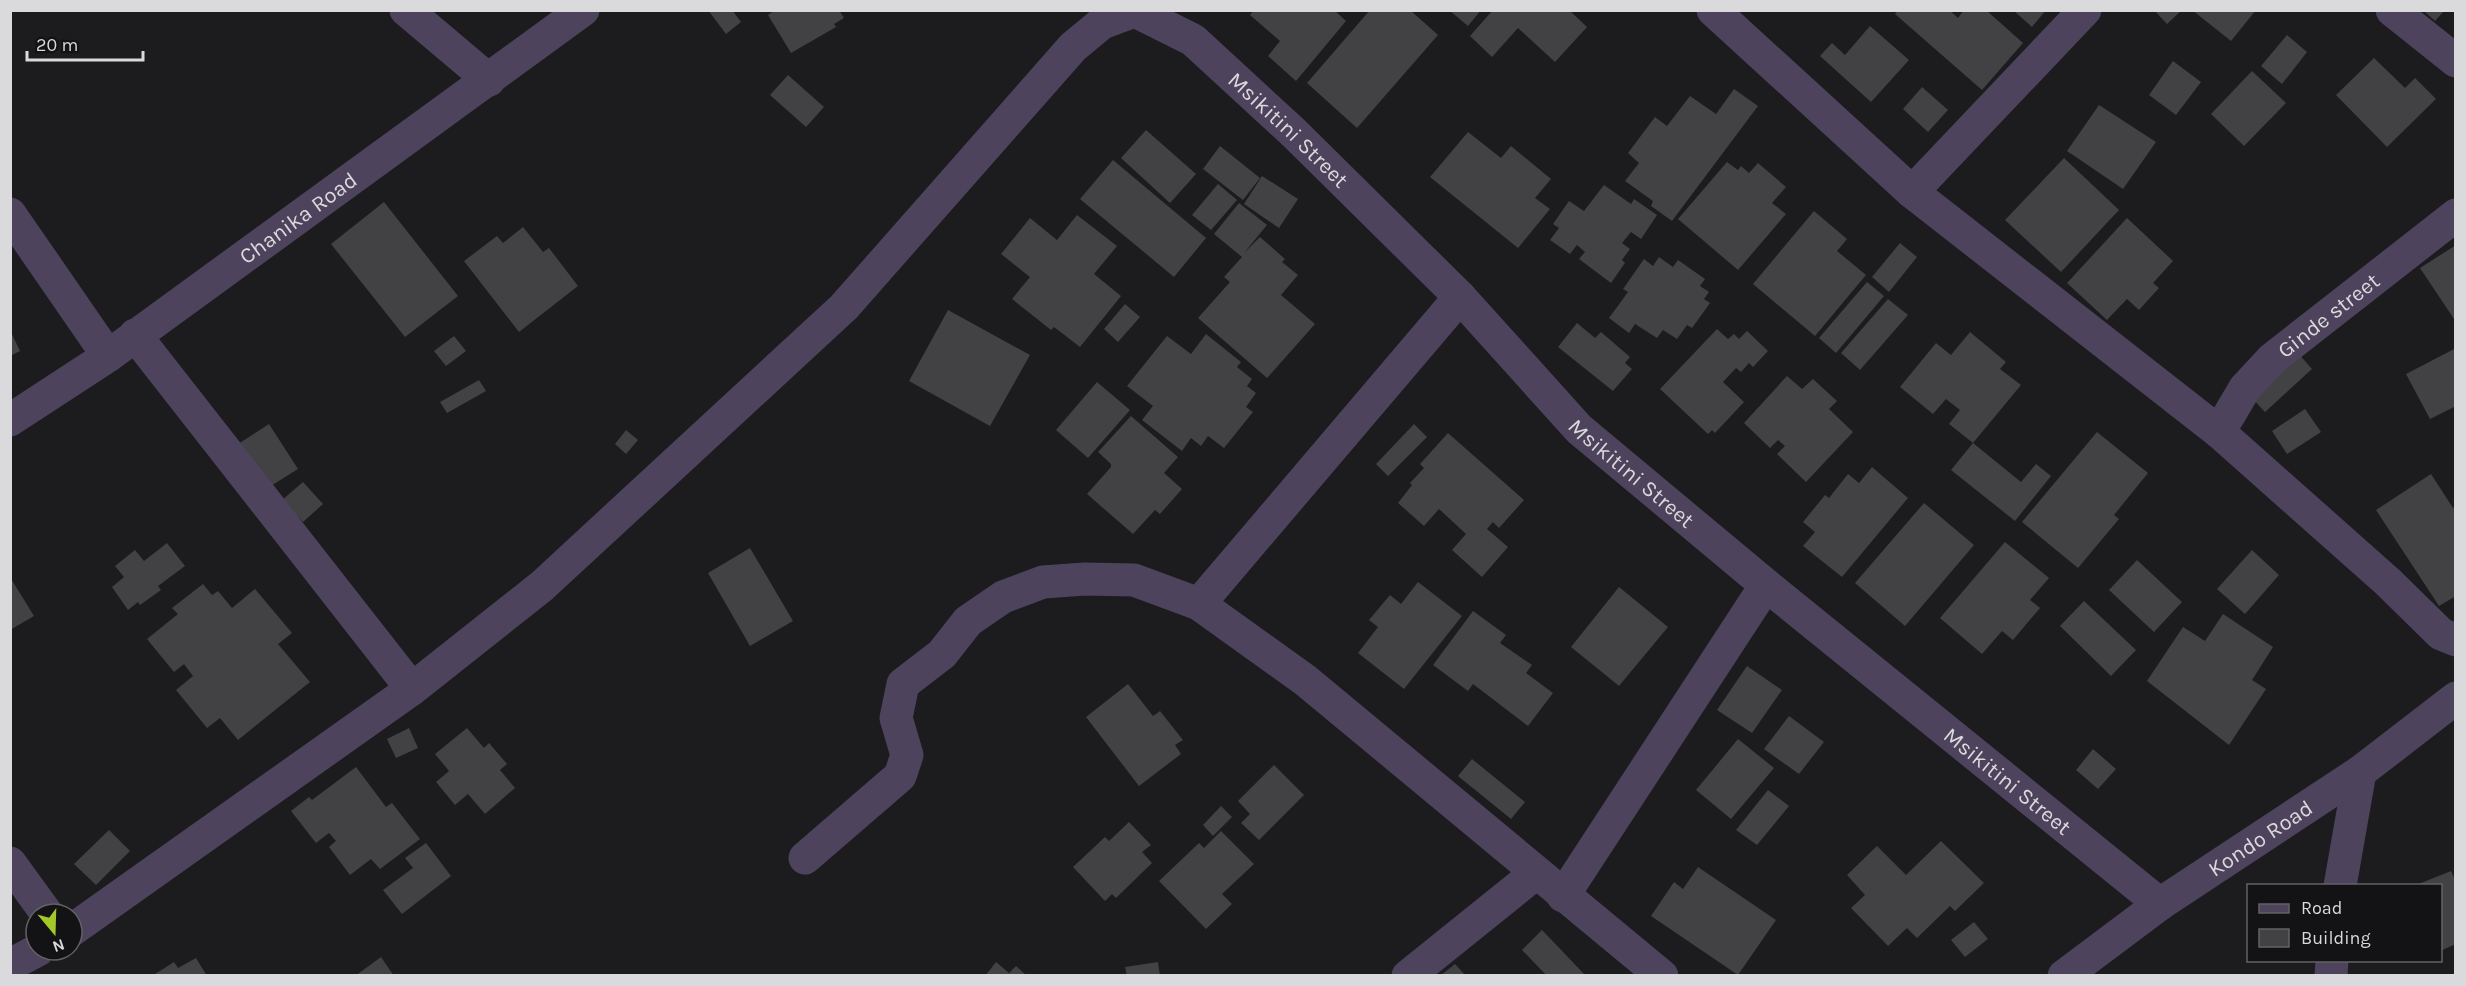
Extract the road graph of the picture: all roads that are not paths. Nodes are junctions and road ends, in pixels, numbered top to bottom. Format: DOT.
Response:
graph roads {
  1 [pos="406,10"];
  2 [pos="583,10"];
  3 [pos="1713,10"];
  4 [pos="2085,10"];
  5 [pos="2392,10"];
  6 [pos="1135,11"];
  7 [pos="2456,62"];
  8 [pos="489,80"];
  9 [pos="1912,192"];
  10 [pos="10,214"];
  11 [pos="2456,215"];
  12 [pos="1460,297"];
  13 [pos="135,335"];
  14 [pos="108,356"];
  15 [pos="10,420"];
  16 [pos="2220,432"];
  17 [pos="1766,585"];
  18 [pos="1199,604"];
  19 [pos="2456,640"];
  20 [pos="412,690"];
  21 [pos="2456,698"];
  22 [pos="2360,772"];
  23 [pos="805,858"];
  24 [pos="10,863"];
  25 [pos="1536,873"];
  26 [pos="2340,884"];
  27 [pos="1563,896"];
  28 [pos="38,902"];
  29 [pos="2160,904"];
  30 [pos="84,922"];
  31 [pos="24,958"];
  32 [pos="10,966"];
  33 [pos="19,975"];
  34 [pos="1408,975"];
  35 [pos="1662,975"];
  36 [pos="2067,975"];
  1 -- 8 [label="street"];
  2 -- 8 [label="street, Chanika Road"];
  3 -- 9 [label="street"];
  4 -- 9 [label="street"];
  5 -- 7 [label="street"];
  6 -- 12 [label="street, Msikitini Street"];
  6 -- 20 [label="street"];
  8 -- 13 [label="street, Chanika Road"];
  9 -- 16 [label="street"];
  10 -- 14 [label="street"];
  11 -- 16 [label="street, Ginde street"];
  12 -- 17 [label="street, Msikitini Street"];
  12 -- 18 [label="street"];
  13 -- 14 [label="street, Chanika Road"];
  13 -- 20 [label="street"];
  14 -- 15 [label="street, Chanika Road"];
  16 -- 19 [label="street"];
  17 -- 27 [label="street"];
  17 -- 29 [label="street, Msikitini Street"];
  18 -- 23 [label="street"];
  18 -- 25 [label="street"];
  20 -- 30 [label="street"];
  21 -- 22 [label="street, Kondo Road"];
  22 -- 26 [label="street"];
  22 -- 29 [label="street, Kondo Road"];
  24 -- 28 [label="street"];
  25 -- 27 [label="street"];
  25 -- 34 [label="street"];
  27 -- 35 [label="street"];
  29 -- 36 [label="street, Kondo Road"];
  31 -- 32 [label="street"];
  32 -- 33 [label="street"];
}
